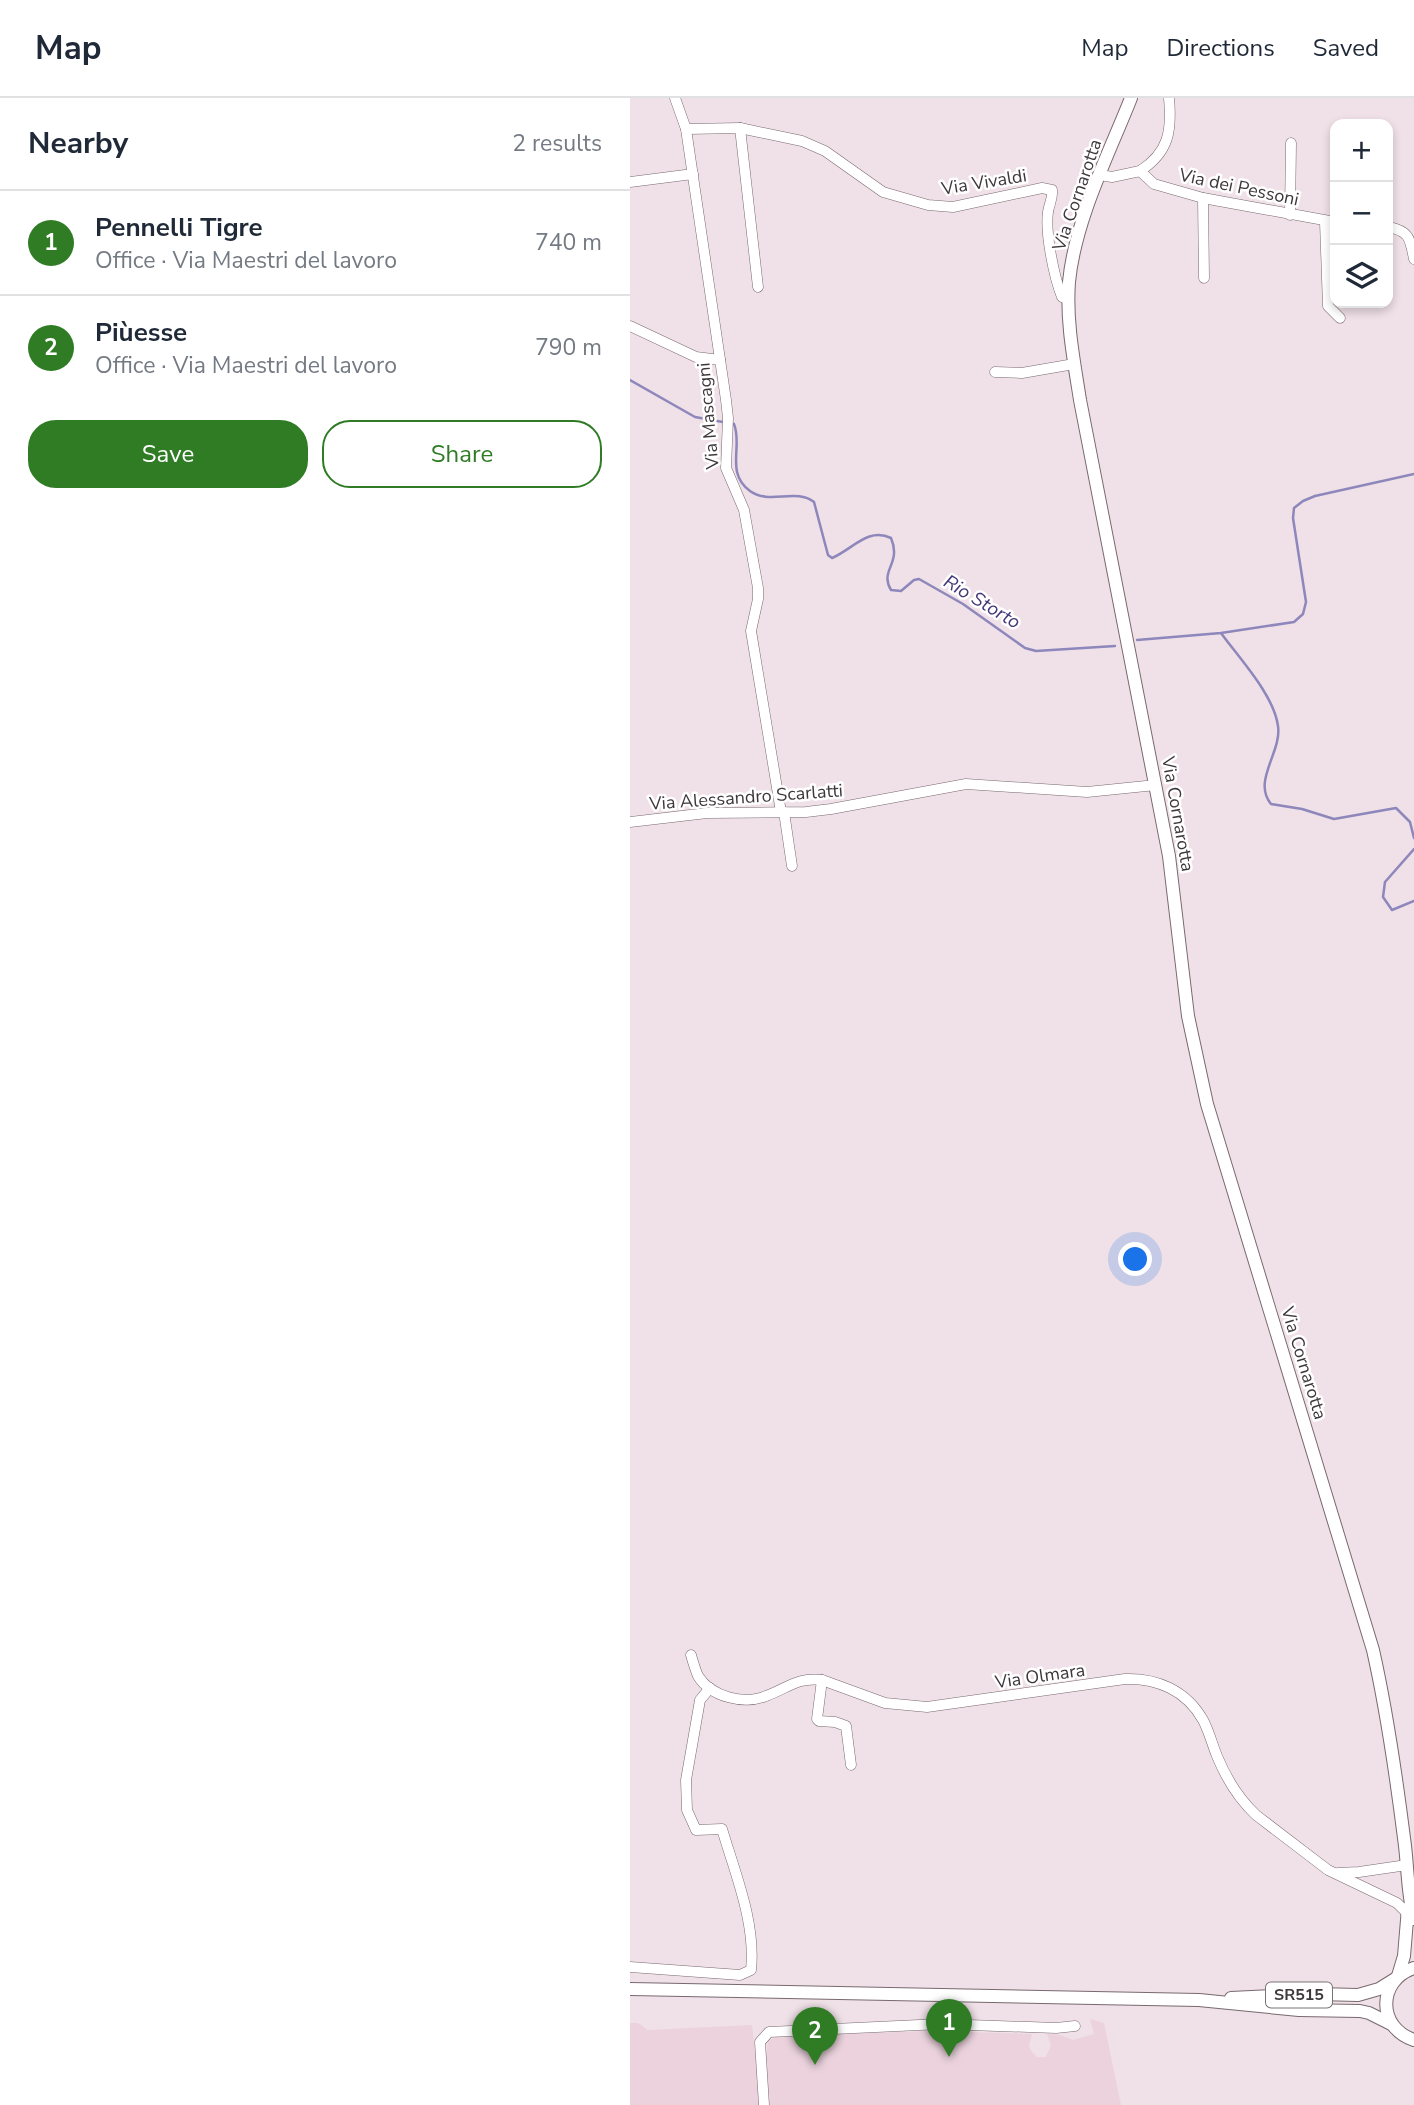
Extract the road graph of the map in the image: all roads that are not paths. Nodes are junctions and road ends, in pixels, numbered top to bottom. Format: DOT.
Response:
graph roads {
  1 [pos="675,98"];
  2 [pos="1131,98"];
  3 [pos="1169,98"];
  4 [pos="740,128"];
  5 [pos="686,129"];
  6 [pos="1291,143"];
  7 [pos="1140,172"];
  8 [pos="693,174"];
  9 [pos="1100,175"];
  10 [pos="630,182"];
  11 [pos="1203,198"];
  12 [pos="1290,215"];
  13 [pos="1330,222"];
  14 [pos="1393,228"];
  15 [pos="1414,258"];
  16 [pos="1204,278"];
  17 [pos="758,286"];
  18 [pos="1069,299"];
  19 [pos="1340,318"];
  20 [pos="630,326"];
  21 [pos="720,359"];
  22 [pos="1074,364"];
  23 [pos="995,372"];
  24 [pos="1156,785"];
  25 [pos="782,812"];
  26 [pos="630,822"];
  27 [pos="792,866"];
  28 [pos="691,1655"];
  29 [pos="822,1680"];
  30 [pos="710,1688"];
  31 [pos="851,1765"];
  32 [pos="1378,1869"];
  33 [pos="1410,1871"];
  34 [pos="1334,1873"];
  35 [pos="1372,1892"];
  36 [pos="1411,1918"];
  37 [pos="630,1968"];
  38 [pos="1414,1968"];
  39 [pos="1396,1978"];
  40 [pos="630,1989"];
  41 [pos="1199,2000"];
  42 [pos="1391,2024"];
  43 [pos="1075,2026"];
  44 [pos="1411,2040"];
  45 [pos="764,2105"];
  1 -- 5 [label="street, Via Mascagni"];
  2 -- 9 [label="main road, Via Cornarotta"];
  3 -- 7 [label="street"];
  4 -- 5 [label="street, Via Vivaldi"];
  4 -- 17 [label="street"];
  4 -- 18 [label="street, Via Vivaldi"];
  5 -- 8 [label="street, Via Mascagni"];
  6 -- 12 [label="street"];
  7 -- 9 [label="street"];
  7 -- 11 [label="street, Via dei Pessoni"];
  8 -- 10 [label="street"];
  8 -- 21 [label="street, Via Mascagni"];
  9 -- 18 [label="main road, Via Cornarotta"];
  11 -- 12 [label="street, Via dei Pessoni"];
  11 -- 16 [label="street"];
  12 -- 13 [label="street, Via dei Pessoni"];
  13 -- 19 [label="street"];
  14 -- 15 [label="street"];
  18 -- 22 [label="main road, Via Cornarotta"];
  20 -- 21 [label="street"];
  21 -- 25 [label="street, Via Mascagni"];
  22 -- 23 [label="street"];
  22 -- 24 [label="main road, Via Cornarotta"];
  24 -- 25 [label="street, Via Alessandro Scarlatti"];
  24 -- 33 [label="main road, Via Cornarotta"];
  25 -- 26 [label="street, Via Alessandro Scarlatti"];
  25 -- 27 [label="street, Via Mascagni"];
  28 -- 30 [label="street"];
  29 -- 30 [label="street, Via Olmara"];
  29 -- 31 [label="street"];
  29 -- 34 [label="street, Via Olmara"];
  30 -- 37 [label="street"];
  32 -- 33 [label="street"];
  32 -- 34 [label="street"];
  32 -- 35 [label="street"];
  33 -- 36 [label="main road, Via Cornarotta"];
  34 -- 35 [label="street, Via Olmara"];
  35 -- 36 [label="street, Via Olmara"];
  36 -- 39 [label="main road, Via Cornarotta"];
  38 -- 39 [label="main road"];
  39 -- 41 [label="main road, SR515"];
  39 -- 42 [label="main road, Via Cornarotta"];
  40 -- 41 [label="main road, SR515"];
  41 -- 42 [label="main road, SR515"];
  42 -- 44 [label="main road"];
  43 -- 45 [label="street"];
}
